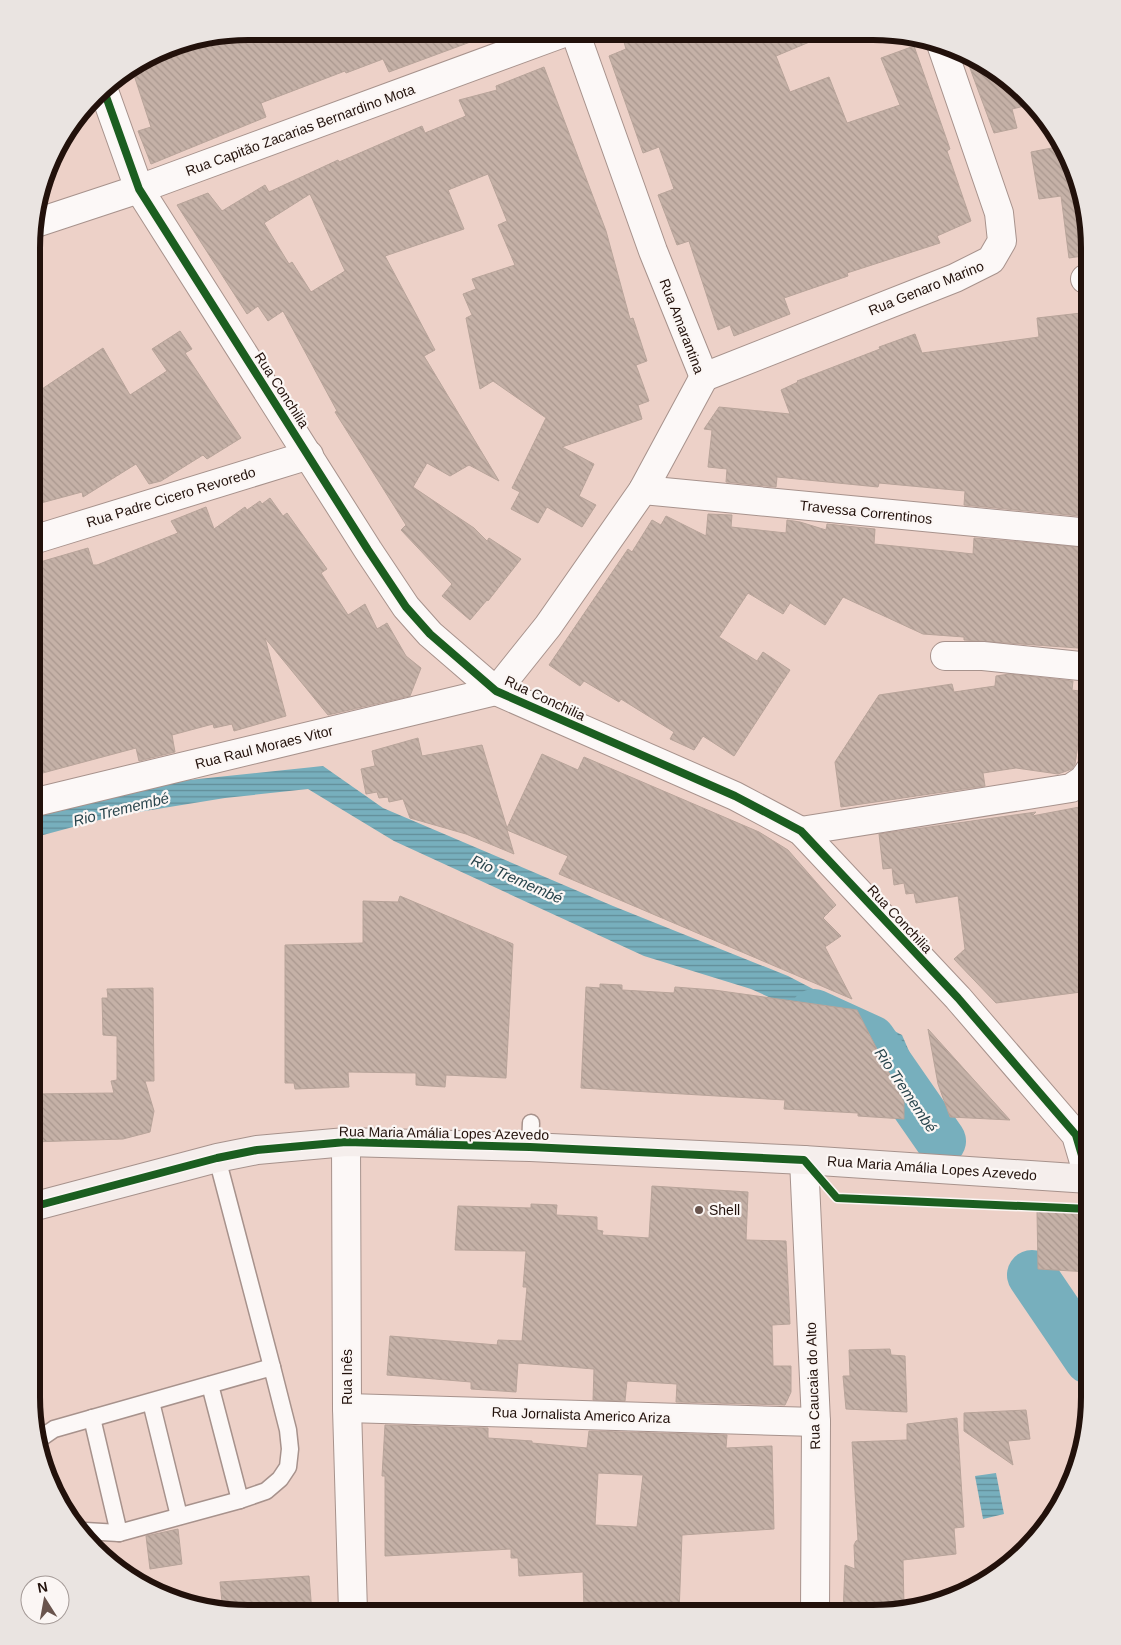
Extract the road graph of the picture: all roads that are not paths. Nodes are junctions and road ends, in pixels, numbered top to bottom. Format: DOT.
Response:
graph roads {
  1 [pos="544,40"];
  2 [pos="578,40"];
  3 [pos="945,53"];
  4 [pos="106,96"];
  5 [pos="139,189"];
  6 [pos="42,221"];
  7 [pos="704,377"];
  8 [pos="309,455"];
  9 [pos="643,490"];
  10 [pos="1081,532"];
  11 [pos="40,538"];
  12 [pos="944,656"];
  13 [pos="1081,666"];
  14 [pos="496,691"];
  15 [pos="1081,781"];
  16 [pos="40,801"];
  17 [pos="800,832"];
  18 [pos="1081,1138"];
  19 [pos="346,1142"];
  20 [pos="217,1158"];
  21 [pos="804,1160"];
  22 [pos="1081,1178"];
  23 [pos="40,1205"];
  24 [pos="272,1367"];
  25 [pos="210,1385"];
  26 [pos="151,1402"];
  27 [pos="347,1408"];
  28 [pos="92,1418"];
  29 [pos="816,1422"];
  30 [pos="44,1436"];
  31 [pos="240,1500"];
  32 [pos="179,1516"];
  33 [pos="90,1531"];
  34 [pos="119,1533"];
  35 [pos="352,1605"];
  36 [pos="815,1605"];
  1 -- 5 [label="street, Rua Capitão Zacarias Bernardino Mota"];
  2 -- 7 [label="street, Rua Amarantina"];
  3 -- 7 [label="street, Rua Genaro Marino"];
  4 -- 5 [label="street, Rua Conchilia"];
  5 -- 6 [label="street, Rua Capitão Zacarias Bernardino Mota"];
  5 -- 8 [label="street, Rua Conchilia"];
  7 -- 9 [label="street, Rua Amarantina"];
  8 -- 11 [label="street, Rua Padre Cicero Revoredo"];
  8 -- 14 [label="street, Rua Conchilia"];
  9 -- 10 [label="street, Travessa Correntinos"];
  9 -- 14 [label="street, Rua Amarantina"];
  12 -- 13 [label="street"];
  14 -- 16 [label="street, Rua Raul Moraes Vitor"];
  14 -- 17 [label="street, Rua Conchilia"];
  15 -- 17 [label="street"];
  17 -- 18 [label="street, Rua Conchilia"];
  19 -- 20 [label="main road, Rua Maria Amália Lopes Azevedo"];
  19 -- 21 [label="main road, Rua Maria Amália Lopes Azevedo"];
  19 -- 27 [label="street, Rua Inês"];
  20 -- 23 [label="main road, Rua Maria Amália Lopes Azevedo"];
  20 -- 24 [label="lane"];
  21 -- 22 [label="main road, Rua Maria Amália Lopes Azevedo"];
  21 -- 29 [label="street, Rua Caucaia do Alto"];
  24 -- 25 [label="lane"];
  24 -- 31 [label="lane"];
  25 -- 26 [label="lane"];
  25 -- 31 [label="lane"];
  26 -- 28 [label="lane"];
  26 -- 32 [label="lane"];
  27 -- 29 [label="street, Rua Jornalista Americo Ariza"];
  27 -- 35 [label="street, Rua Inês"];
  28 -- 30 [label="lane"];
  28 -- 34 [label="lane"];
  29 -- 36 [label="street, Rua Caucaia do Alto"];
  31 -- 32 [label="lane"];
  32 -- 34 [label="lane"];
  33 -- 34 [label="lane"];
}
